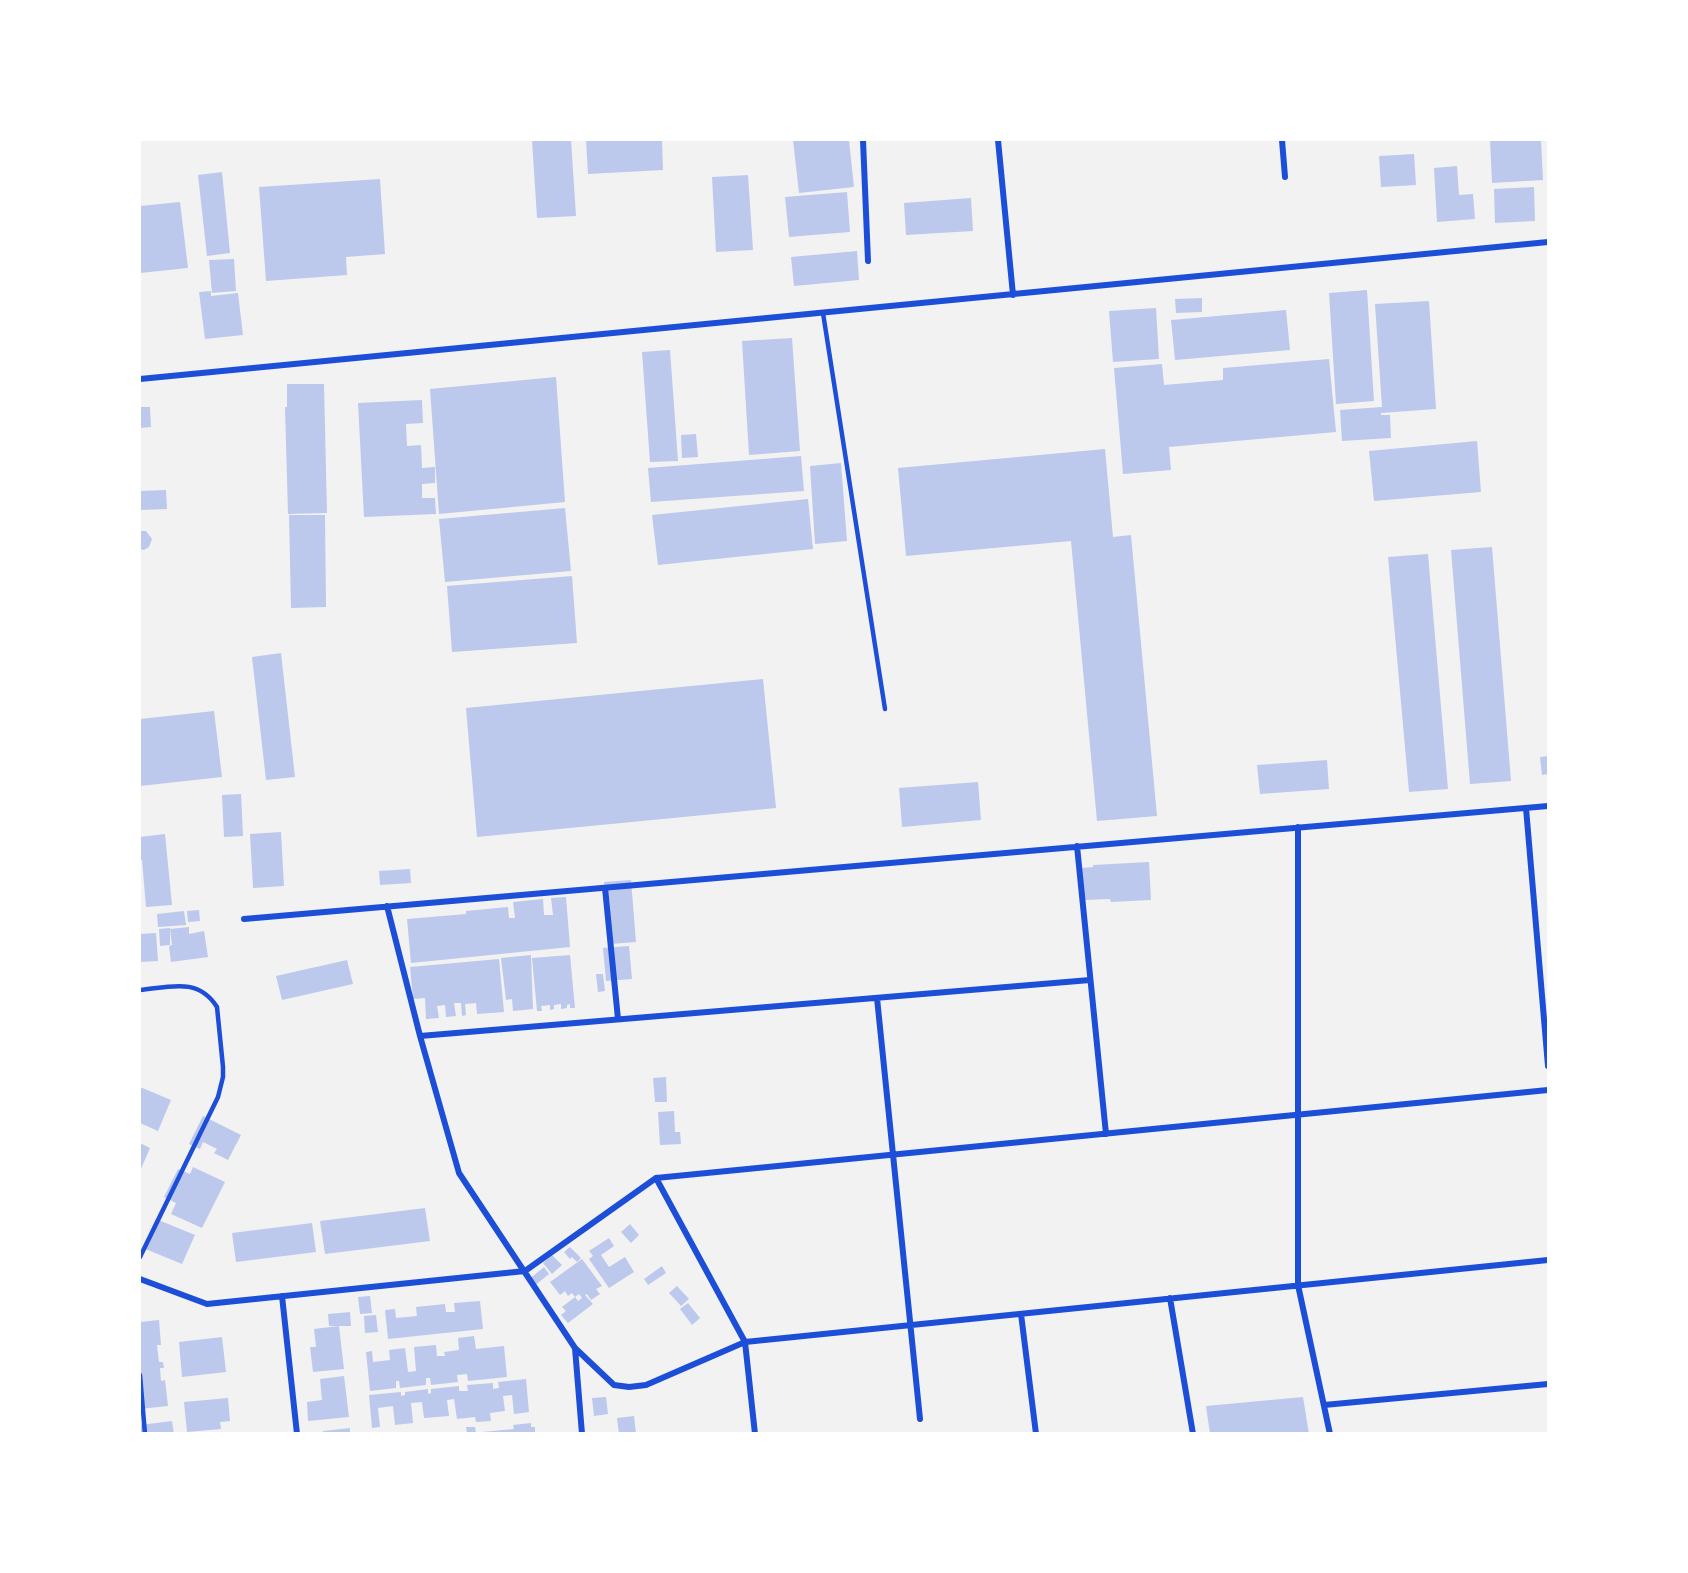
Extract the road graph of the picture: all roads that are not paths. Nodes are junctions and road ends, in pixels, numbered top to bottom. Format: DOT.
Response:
graph roads {
  1 [pos="863,140"];
  2 [pos="998,140"];
  3 [pos="1282,140"];
  4 [pos="1285,177"];
  5 [pos="1548,242"];
  6 [pos="868,261"];
  7 [pos="1013,295"];
  8 [pos="823,313"];
  9 [pos="140,379"];
  10 [pos="885,709"];
  11 [pos="1548,806"];
  12 [pos="1526,808"];
  13 [pos="1298,827"];
  14 [pos="1077,846"];
  15 [pos="605,888"];
  16 [pos="387,906"];
  17 [pos="244,919"];
  18 [pos="1090,980"];
  19 [pos="140,990"];
  20 [pos="877,998"];
  21 [pos="618,1019"];
  22 [pos="420,1036"];
  23 [pos="1548,1066"];
  24 [pos="1548,1090"];
  25 [pos="1298,1116"];
  26 [pos="1107,1134"];
  27 [pos="893,1154"];
  28 [pos="656,1178"];
  29 [pos="140,1257"];
  30 [pos="1548,1260"];
  31 [pos="525,1270"];
  32 [pos="140,1279"];
  33 [pos="1298,1285"];
  34 [pos="282,1296"];
  35 [pos="1170,1298"];
  36 [pos="1021,1314"];
  37 [pos="911,1325"];
  38 [pos="745,1342"];
  39 [pos="575,1348"];
  40 [pos="140,1375"];
  41 [pos="1548,1384"];
  42 [pos="1324,1405"];
  43 [pos="920,1419"];
  44 [pos="145,1434"];
  45 [pos="297,1434"];
  46 [pos="582,1434"];
  47 [pos="755,1434"];
  48 [pos="1036,1434"];
  49 [pos="1193,1434"];
  50 [pos="1330,1434"];
  1 -- 6 [label="street"];
  2 -- 7 [label="street"];
  3 -- 4 [label="street"];
  5 -- 7 [label="street"];
  7 -- 8 [label="street"];
  8 -- 9 [label="street"];
  8 -- 10 [label="lane"];
  11 -- 12 [label="street"];
  12 -- 13 [label="street"];
  12 -- 23 [label="street"];
  13 -- 14 [label="street"];
  13 -- 25 [label="street"];
  14 -- 15 [label="street"];
  14 -- 18 [label="street"];
  15 -- 16 [label="street"];
  15 -- 21 [label="street"];
  16 -- 17 [label="street"];
  16 -- 22 [label="street"];
  18 -- 20 [label="street"];
  18 -- 26 [label="street"];
  19 -- 29 [label="lane"];
  20 -- 21 [label="street"];
  20 -- 27 [label="street"];
  21 -- 22 [label="street"];
  22 -- 31 [label="street"];
  24 -- 25 [label="street"];
  25 -- 26 [label="street"];
  25 -- 33 [label="street"];
  26 -- 27 [label="street"];
  27 -- 28 [label="street"];
  27 -- 37 [label="street"];
  28 -- 31 [label="street"];
  28 -- 38 [label="street"];
  30 -- 33 [label="street"];
  31 -- 34 [label="street"];
  31 -- 39 [label="street"];
  32 -- 34 [label="street"];
  33 -- 35 [label="street"];
  33 -- 42 [label="street"];
  34 -- 45 [label="street"];
  35 -- 36 [label="street"];
  35 -- 49 [label="street"];
  36 -- 37 [label="street"];
  36 -- 48 [label="street"];
  37 -- 38 [label="street"];
  37 -- 43 [label="street"];
  38 -- 39 [label="street"];
  38 -- 47 [label="street"];
  39 -- 46 [label="street"];
  40 -- 44 [label="lane"];
  41 -- 42 [label="street"];
  42 -- 50 [label="street"];
}
